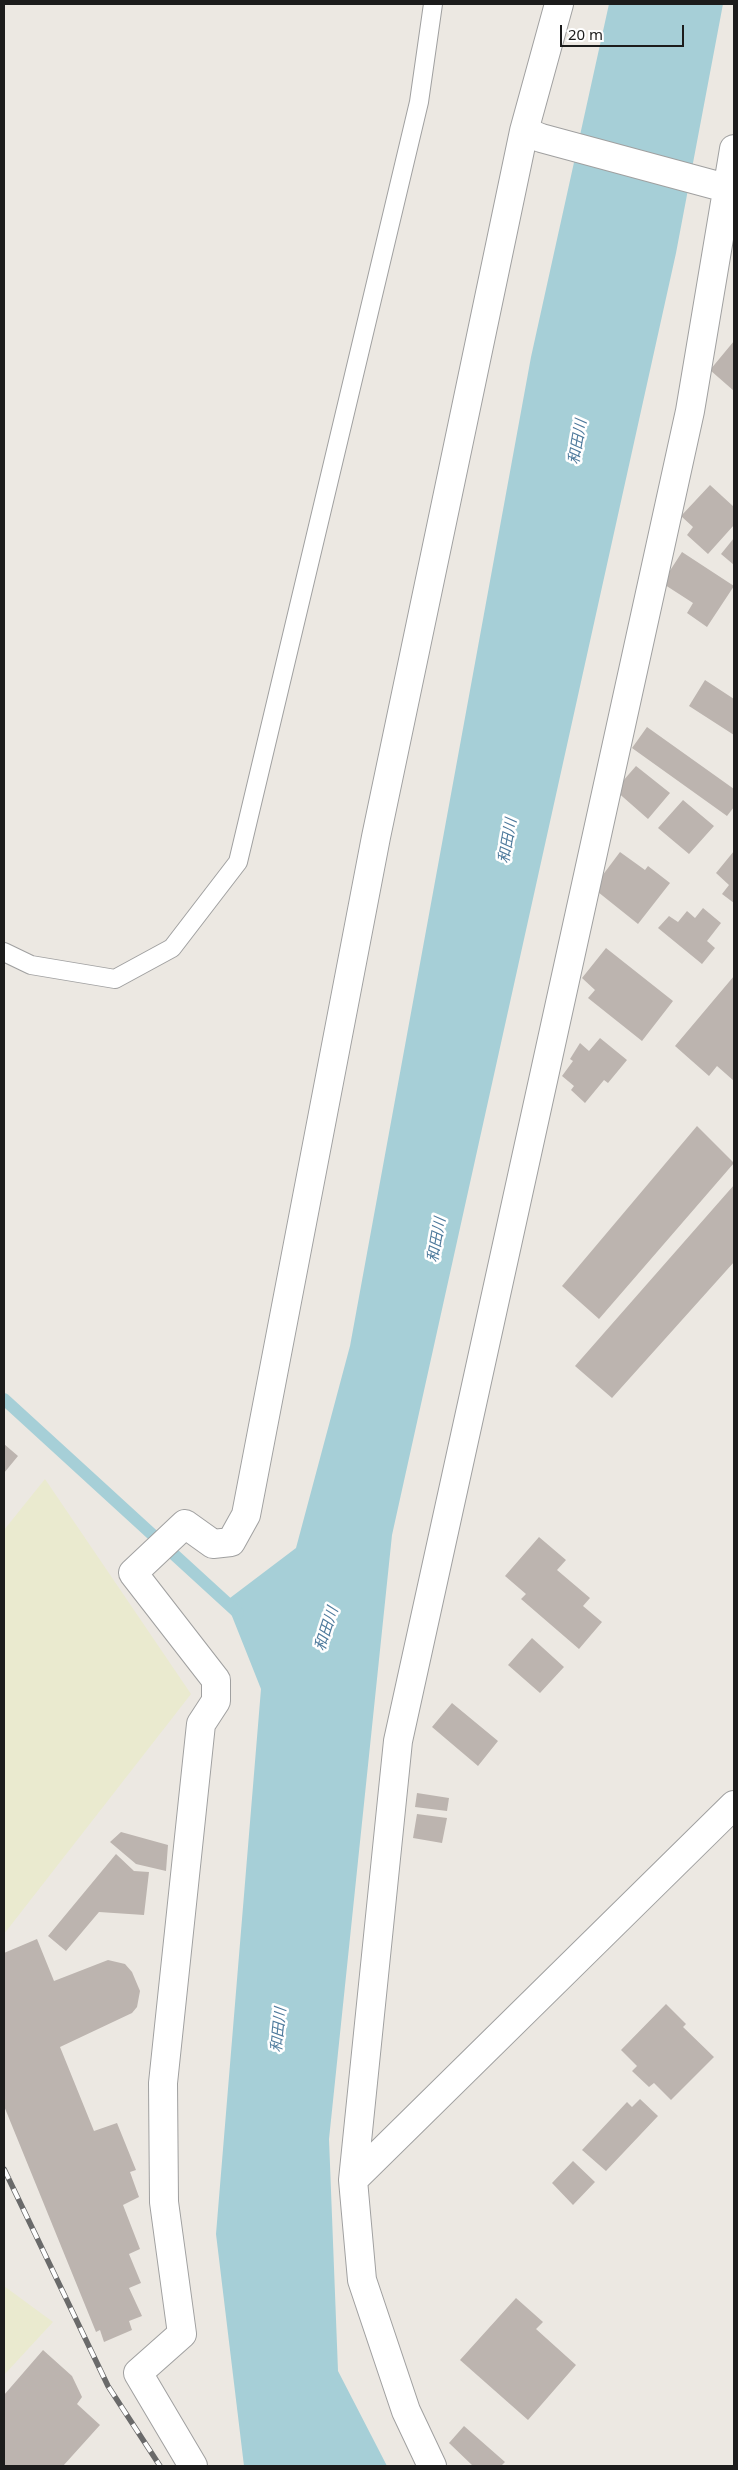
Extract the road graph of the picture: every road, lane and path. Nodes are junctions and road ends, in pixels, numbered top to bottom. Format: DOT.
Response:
graph roads {
  1 [pos="433,4"];
  2 [pos="559,4"];
  3 [pos="532,135"];
  4 [pos="734,148"];
  5 [pos="730,191"];
  6 [pos="4,952"];
  7 [pos="734,1805"];
  8 [pos="354,2180"];
  9 [pos="193,2466"];
  10 [pos="432,2466"];
  1 -- 6 [label="lane"];
  2 -- 3 [label="street"];
  3 -- 5 [label="street"];
  3 -- 9 [label="street"];
  4 -- 5 [label="street"];
  5 -- 8 [label="street"];
  7 -- 8 [label="street"];
  8 -- 10 [label="street"];
}
